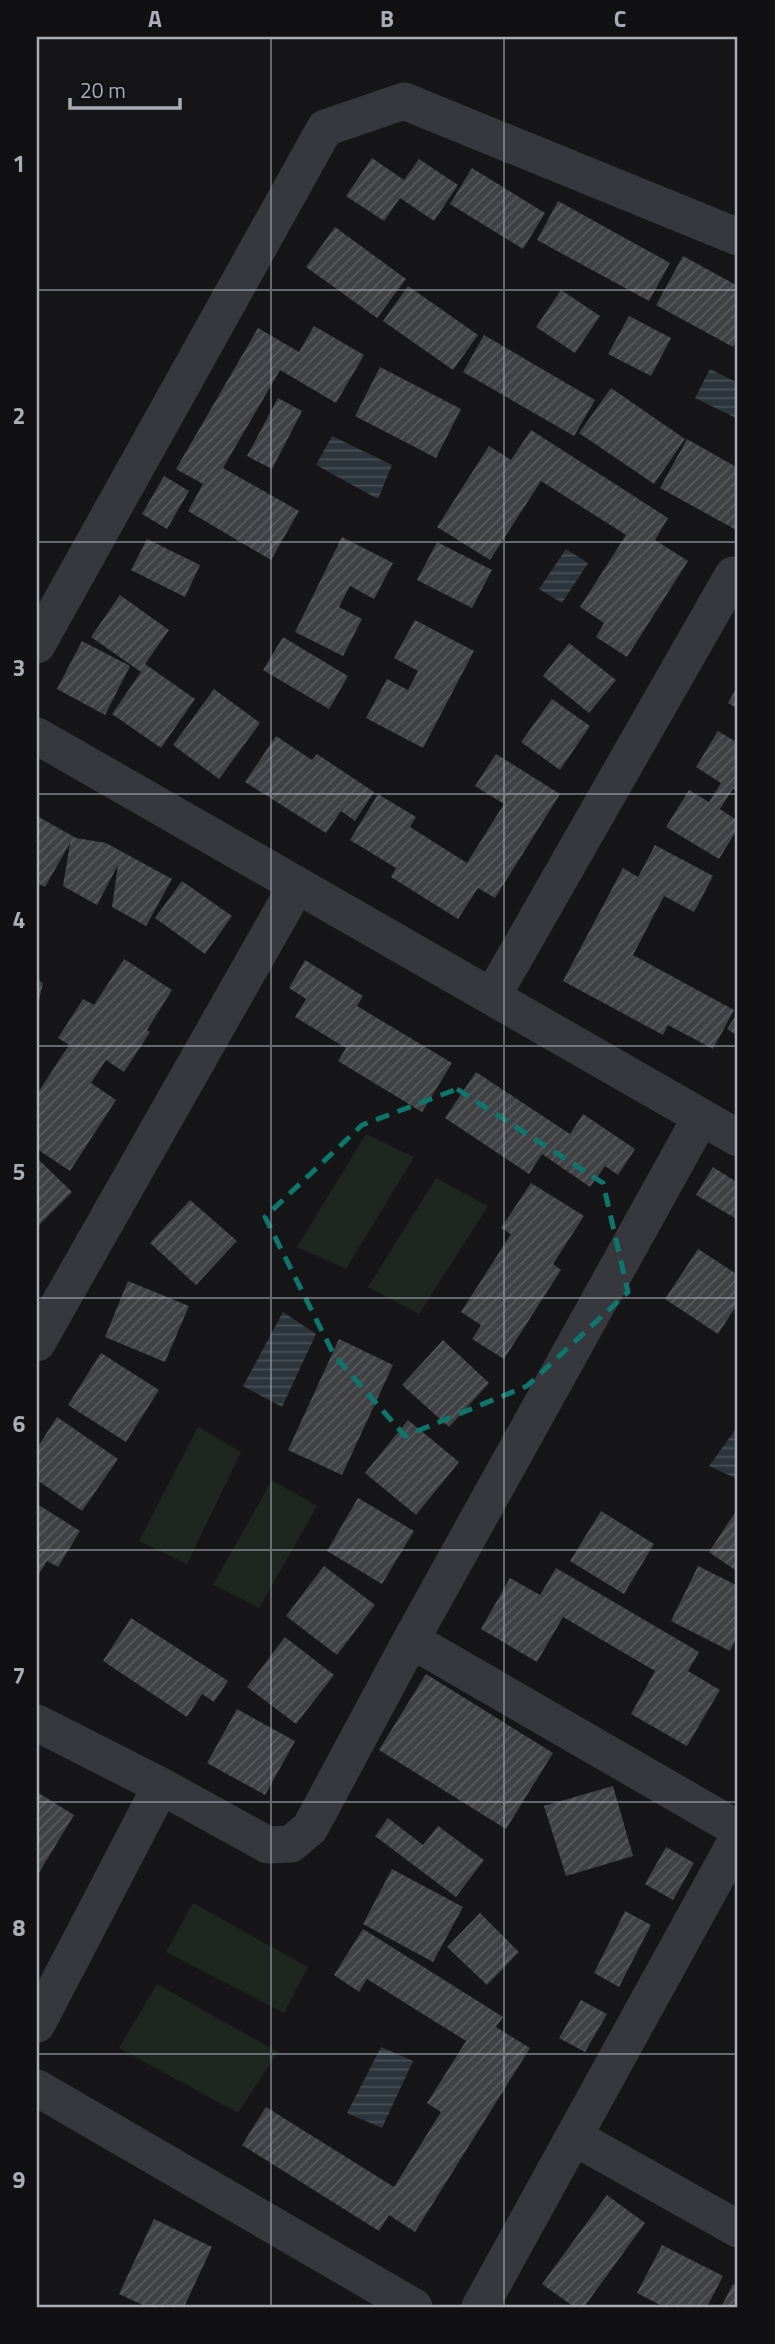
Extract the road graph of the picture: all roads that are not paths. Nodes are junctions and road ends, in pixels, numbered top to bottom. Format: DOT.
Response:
graph roads {
  1 [pos="738,237"];
  2 [pos="733,575"];
  3 [pos="37,645"];
  4 [pos="37,736"];
  5 [pos="297,885"];
  6 [pos="492,997"];
  7 [pos="701,1117"];
  8 [pos="738,1138"];
  9 [pos="37,1343"];
  10 [pos="411,1640"];
  11 [pos="37,1723"];
  12 [pos="160,1786"];
  13 [pos="738,1829"];
  14 [pos="738,1838"];
  15 [pos="37,2024"];
  16 [pos="37,2088"];
  17 [pos="574,2137"];
  18 [pos="738,2229"];
  19 [pos="414,2307"];
  20 [pos="480,2307"];
  1 -- 3 [label="lane"];
  2 -- 6 [label="lane"];
  4 -- 5 [label="lane"];
  5 -- 6 [label="lane"];
  5 -- 9 [label="lane"];
  6 -- 7 [label="lane"];
  7 -- 8 [label="lane"];
  7 -- 10 [label="lane"];
  10 -- 12 [label="lane"];
  10 -- 13 [label="lane"];
  11 -- 12 [label="lane"];
  12 -- 15 [label="lane"];
  14 -- 17 [label="lane"];
  16 -- 19 [label="lane"];
  17 -- 18 [label="lane"];
  17 -- 20 [label="lane"];
}
